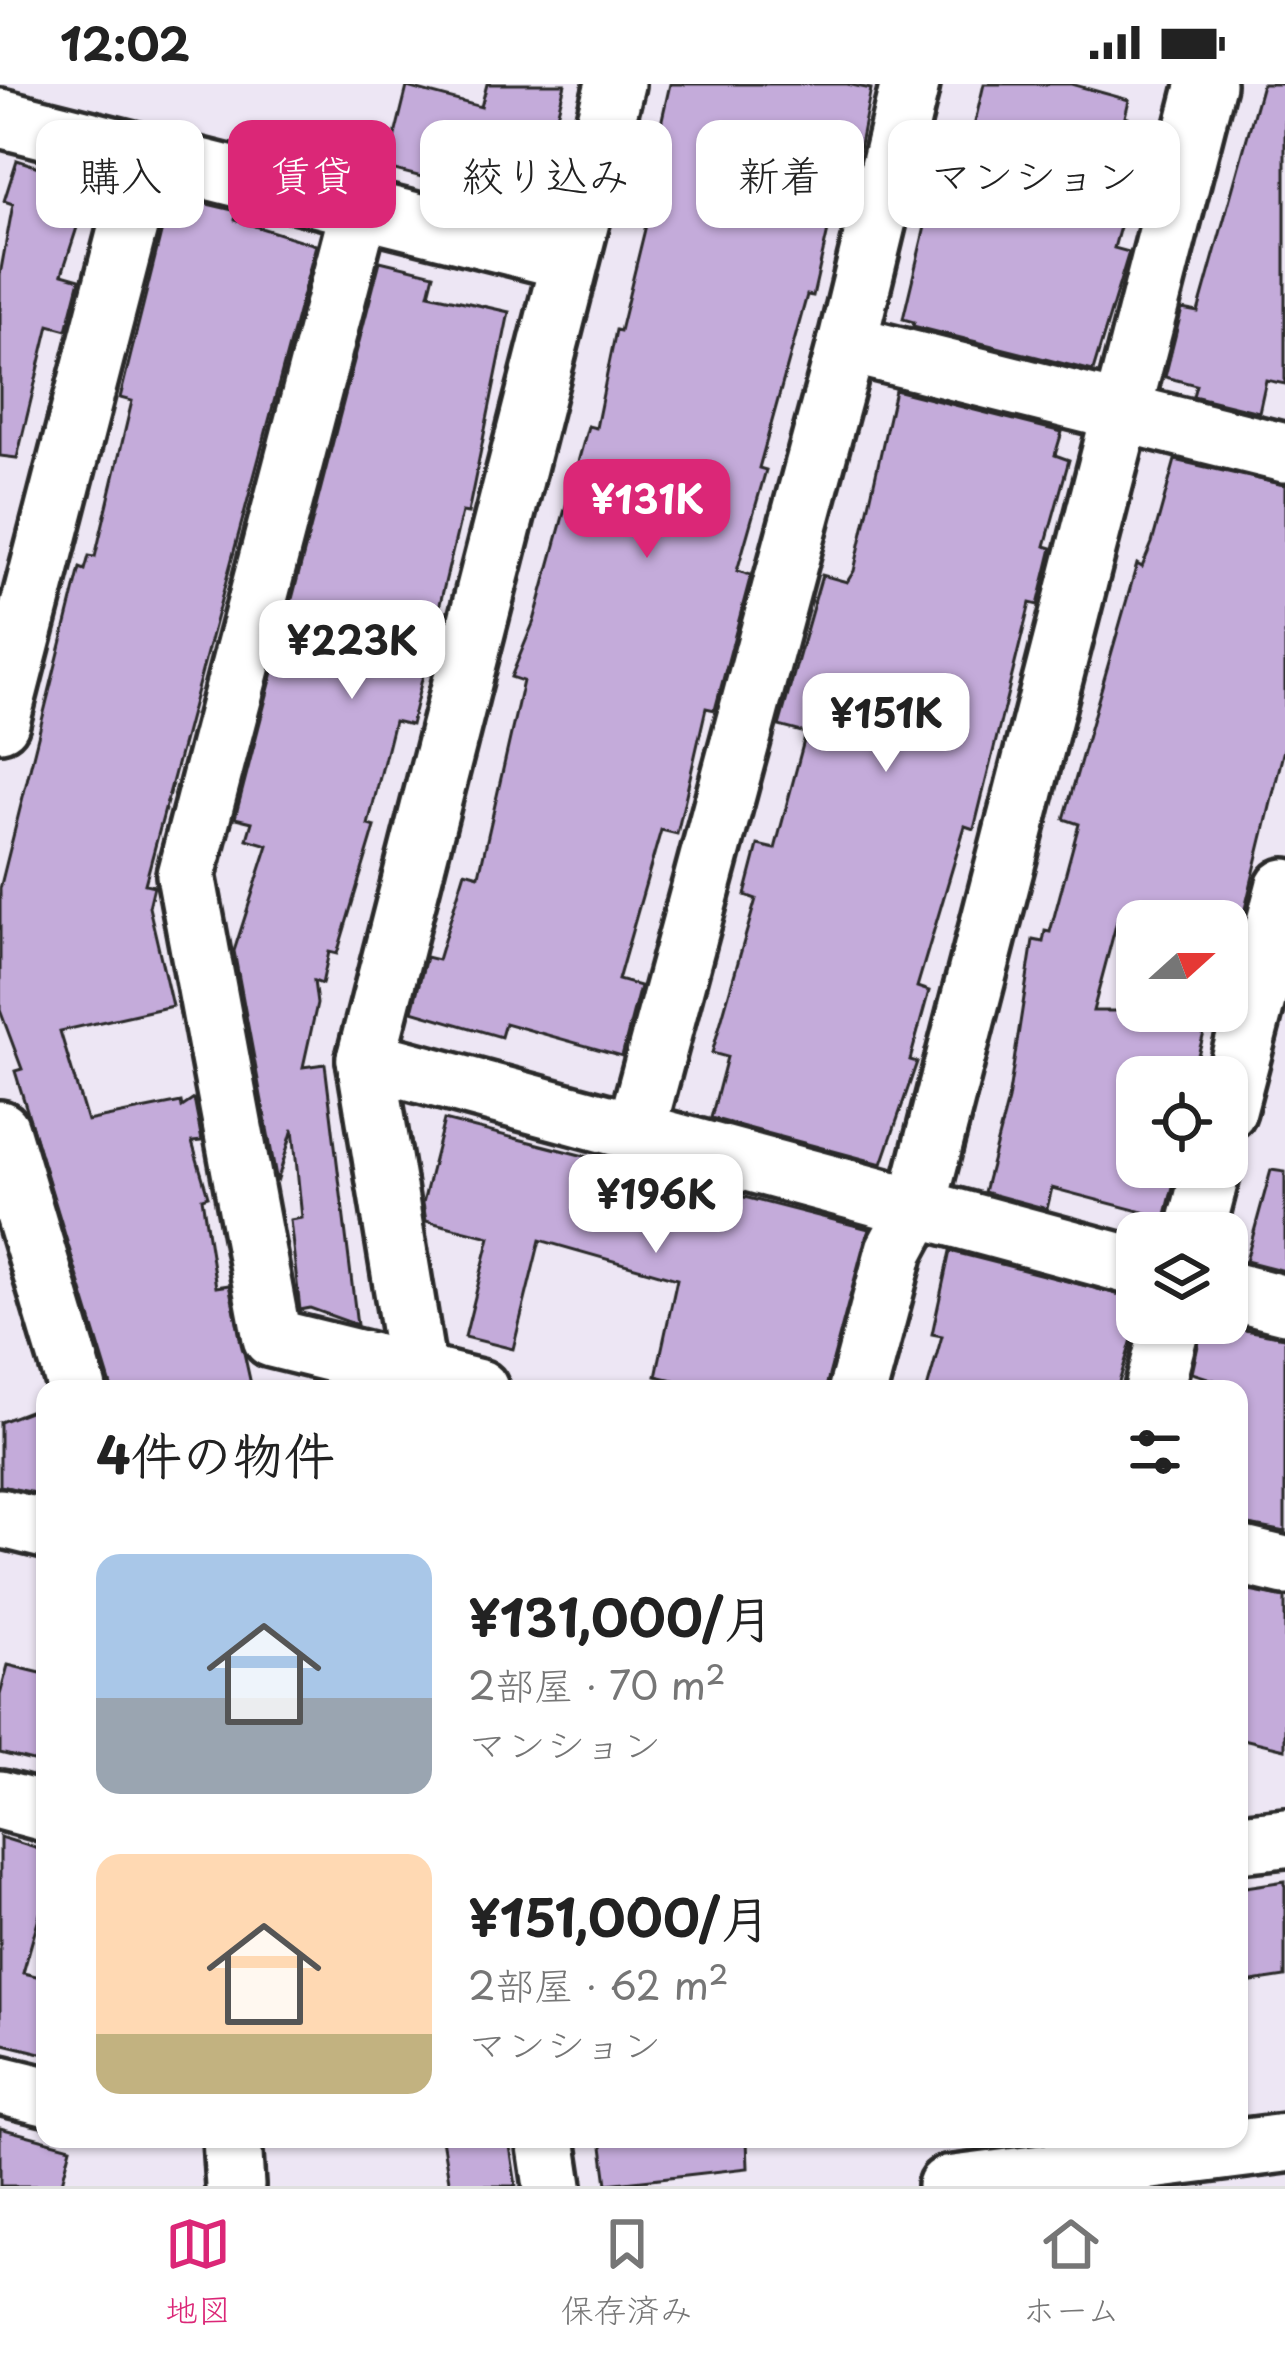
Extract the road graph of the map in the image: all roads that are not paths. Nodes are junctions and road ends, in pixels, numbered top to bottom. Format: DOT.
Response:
graph roads {
  1 [pos="615,84"];
  2 [pos="910,84"];
  3 [pos="1206,84"];
  4 [pos="0,118"];
  5 [pos="36,128"];
  6 [pos="396,220"];
  7 [pos="128,228"];
  8 [pos="355,228"];
  9 [pos="567,260"];
  10 [pos="848,344"];
  11 [pos="1120,408"];
  12 [pos="1285,453"];
  13 [pos="0,722"];
  14 [pos="1285,889"];
  15 [pos="1241,1056"];
  16 [pos="366,1059"];
  17 [pos="0,1130"];
  18 [pos="636,1130"];
  19 [pos="916,1210"];
  20 [pos="17,1241"];
  21 [pos="1116,1262"];
  22 [pos="1248,1295"];
  23 [pos="1285,1305"];
  24 [pos="1166,1344"];
  25 [pos="73,1380"];
  26 [pos="415,1380"];
  27 [pos="418,1380"];
  28 [pos="860,1380"];
  29 [pos="1156,1380"];
  30 [pos="0,1518"];
  31 [pos="36,1527"];
  32 [pos="1248,1557"];
  33 [pos="1285,1566"];
  34 [pos="0,1800"];
  35 [pos="36,1810"];
  36 [pos="1285,1838"];
  37 [pos="1248,1842"];
  38 [pos="0,2084"];
  39 [pos="36,2094"];
  40 [pos="1285,2143"];
  41 [pos="547,2148"];
  42 [pos="1246,2148"];
  43 [pos="1248,2148"];
  44 [pos="553,2186"];
  45 [pos="947,2186"];
  1 -- 9 [label="street"];
  2 -- 10 [label="street"];
  3 -- 11 [label="street"];
  4 -- 5 [label="street"];
  6 -- 9 [label="street"];
  7 -- 13 [label="street"];
  8 -- 26 [label="street"];
  9 -- 16 [label="street"];
  10 -- 11 [label="street"];
  10 -- 18 [label="street"];
  11 -- 12 [label="street"];
  11 -- 19 [label="street"];
  14 -- 15 [label="street"];
  16 -- 18 [label="street"];
  16 -- 27 [label="street"];
  17 -- 20 [label="street"];
  18 -- 19 [label="street"];
  19 -- 21 [label="street"];
  19 -- 28 [label="street"];
  20 -- 25 [label="street"];
  22 -- 23 [label="street"];
  24 -- 29 [label="street"];
  30 -- 31 [label="street"];
  32 -- 33 [label="street"];
  34 -- 35 [label="street"];
  36 -- 37 [label="street"];
  38 -- 39 [label="street"];
  40 -- 43 [label="street"];
  41 -- 44 [label="street"];
  42 -- 45 [label="street"];
}
